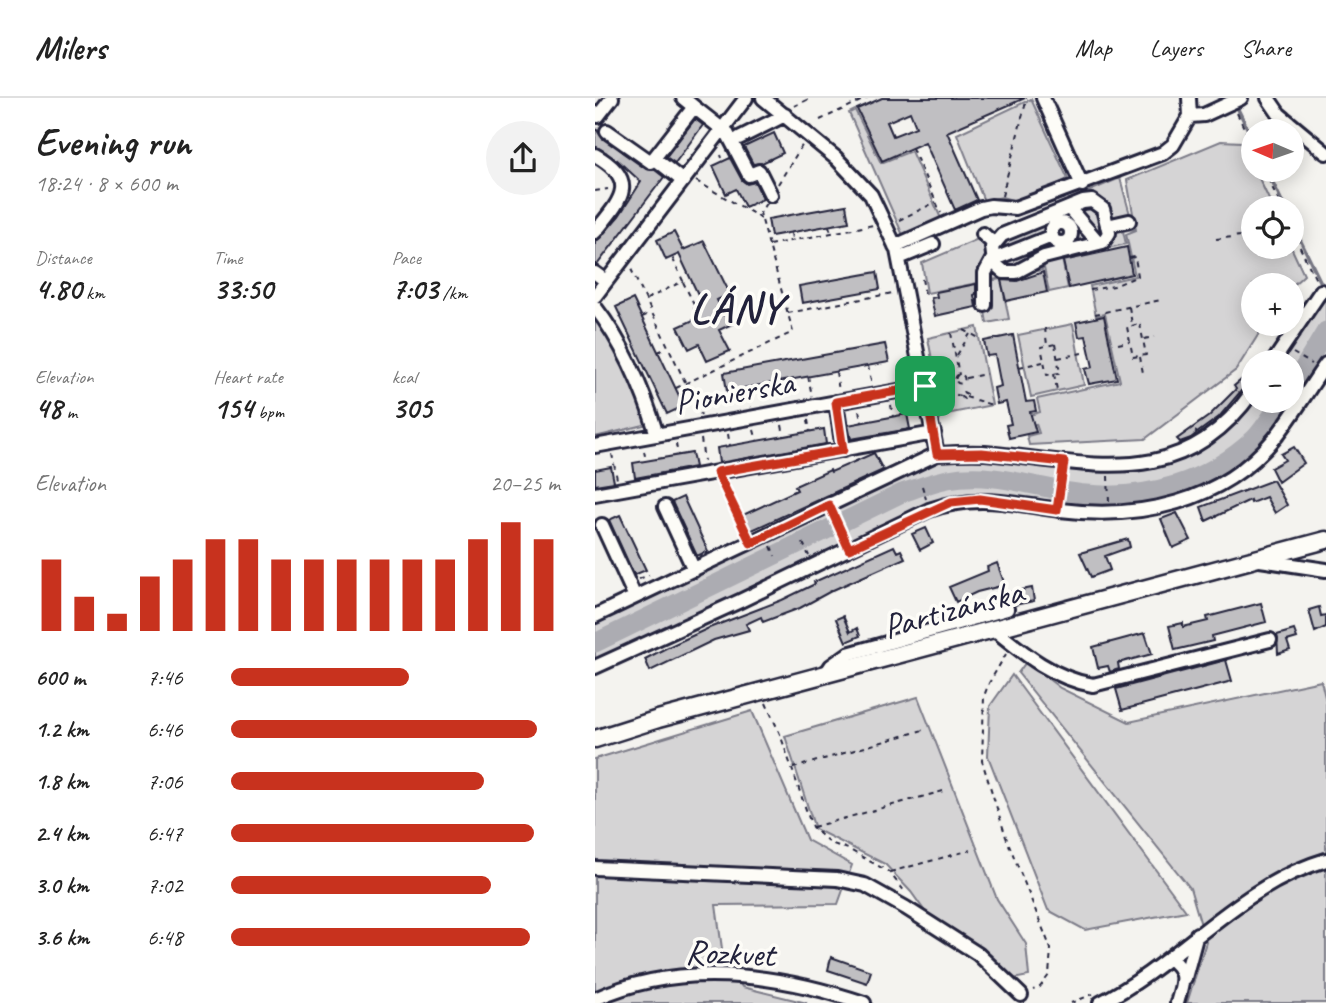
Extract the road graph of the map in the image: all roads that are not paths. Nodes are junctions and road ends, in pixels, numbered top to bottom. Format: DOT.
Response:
graph roads {
  1 [pos="612,98"];
  2 [pos="683,98"];
  3 [pos="1043,98"];
  4 [pos="1189,98"];
  5 [pos="1268,98"];
  6 [pos="768,99"];
  7 [pos="1237,100"];
  8 [pos="743,102"];
  9 [pos="694,107"];
  10 [pos="787,111"];
  11 [pos="598,116"];
  12 [pos="1191,116"];
  13 [pos="723,128"];
  14 [pos="607,131"];
  15 [pos="737,143"];
  16 [pos="1326,153"];
  17 [pos="595,155"];
  18 [pos="654,158"];
  19 [pos="685,178"];
  20 [pos="1082,185"];
  21 [pos="771,195"];
  22 [pos="1069,208"];
  23 [pos="1039,219"];
  24 [pos="1129,221"];
  25 [pos="1107,226"];
  26 [pos="1015,229"];
  27 [pos="595,232"];
  28 [pos="983,233"];
  29 [pos="1062,235"];
  30 [pos="993,243"];
  31 [pos="933,244"];
  32 [pos="1092,245"];
  33 [pos="1026,247"];
  34 [pos="897,252"];
  35 [pos="992,260"];
  36 [pos="1035,261"];
  37 [pos="595,272"];
  38 [pos="606,282"];
  39 [pos="1321,291"];
  40 [pos="595,296"];
  41 [pos="985,305"];
  42 [pos="595,307"];
  43 [pos="1280,350"];
  44 [pos="1324,367"];
  45 [pos="933,387"];
  46 [pos="837,397"];
  47 [pos="1241,404"];
  48 [pos="655,430"];
  49 [pos="934,433"];
  50 [pos="595,446"];
  51 [pos="843,450"];
  52 [pos="937,454"];
  53 [pos="595,494"];
  54 [pos="664,507"];
  55 [pos="602,525"];
  56 [pos="1325,540"];
  57 [pos="1260,560"];
  58 [pos="694,570"];
  59 [pos="1326,570"];
  60 [pos="635,597"];
  61 [pos="1007,609"];
  62 [pos="595,616"];
  63 [pos="995,630"];
  64 [pos="1270,640"];
  65 [pos="595,667"];
  66 [pos="825,676"];
  67 [pos="595,739"];
  68 [pos="1326,860"];
  69 [pos="595,868"];
  70 [pos="1197,934"];
  71 [pos="1169,958"];
  72 [pos="1185,979"];
  73 [pos="1021,995"];
  74 [pos="595,999"];
  75 [pos="864,1003"];
  76 [pos="1100,1003"];
  77 [pos="1177,1003"];
  1 -- 11 [label="street"];
  2 -- 9 [label="street"];
  3 -- 20 [label="street"];
  4 -- 12 [label="street"];
  5 -- 16 [label="street"];
  6 -- 10 [label="street"];
  7 -- 12 [label="street"];
  8 -- 13 [label="street"];
  9 -- 13 [label="street"];
  9 -- 18 [label="street"];
  10 -- 15 [label="street"];
  10 -- 34 [label="street"];
  12 -- 20 [label="street"];
  13 -- 15 [label="street"];
  13 -- 19 [label="street"];
  14 -- 18 [label="street"];
  15 -- 21 [label="street"];
  17 -- 27 [label="street"];
  18 -- 19 [label="street"];
  19 -- 38 [label="street"];
  20 -- 34 [label="street"];
  22 -- 23 [label="street"];
  22 -- 25 [label="street"];
  22 -- 29 [label="street"];
  23 -- 26 [label="street"];
  23 -- 29 [label="street"];
  24 -- 25 [label="street"];
  25 -- 32 [label="street"];
  26 -- 30 [label="street"];
  26 -- 33 [label="street"];
  28 -- 30 [label="street"];
  29 -- 32 [label="street"];
  29 -- 32 [label="street"];
  29 -- 32 [label="street"];
  29 -- 33 [label="street"];
  29 -- 36 [label="street"];
  30 -- 35 [label="street"];
  31 -- 34 [label="street"];
  33 -- 35 [label="street"];
  33 -- 36 [label="street"];
  34 -- 45 [label="street"];
  35 -- 36 [label="street"];
  35 -- 41 [label="street"];
  37 -- 38 [label="street"];
  38 -- 40 [label="street"];
  39 -- 43 [label="street"];
  42 -- 48 [label="street"];
  44 -- 65 [label="street"];
  45 -- 46 [label="street, Pionierska"];
  45 -- 49 [label="street"];
  46 -- 48 [label="street, Pionierska"];
  46 -- 51 [label="street"];
  47 -- 52 [label="street"];
  48 -- 50 [label="street, Pionierska"];
  49 -- 51 [label="street"];
  49 -- 52 [label="street"];
  51 -- 53 [label="street"];
  52 -- 58 [label="street"];
  54 -- 58 [label="street"];
  55 -- 60 [label="street"];
  56 -- 57 [label="main road, Partizánska"];
  57 -- 59 [label="street"];
  57 -- 63 [label="main road, Partizánska"];
  58 -- 60 [label="street"];
  60 -- 62 [label="street"];
  61 -- 66 [label="street"];
  63 -- 64 [label="street"];
  63 -- 66 [label="main road, Partizánska"];
  66 -- 67 [label="main road, Partizánska"];
  68 -- 70 [label="street"];
  69 -- 73 [label="street"];
  70 -- 71 [label="street"];
  70 -- 72 [label="street"];
  71 -- 72 [label="street"];
  71 -- 76 [label="street"];
  72 -- 77 [label="street"];
  74 -- 75 [label="street, Rozkvet"];
}
